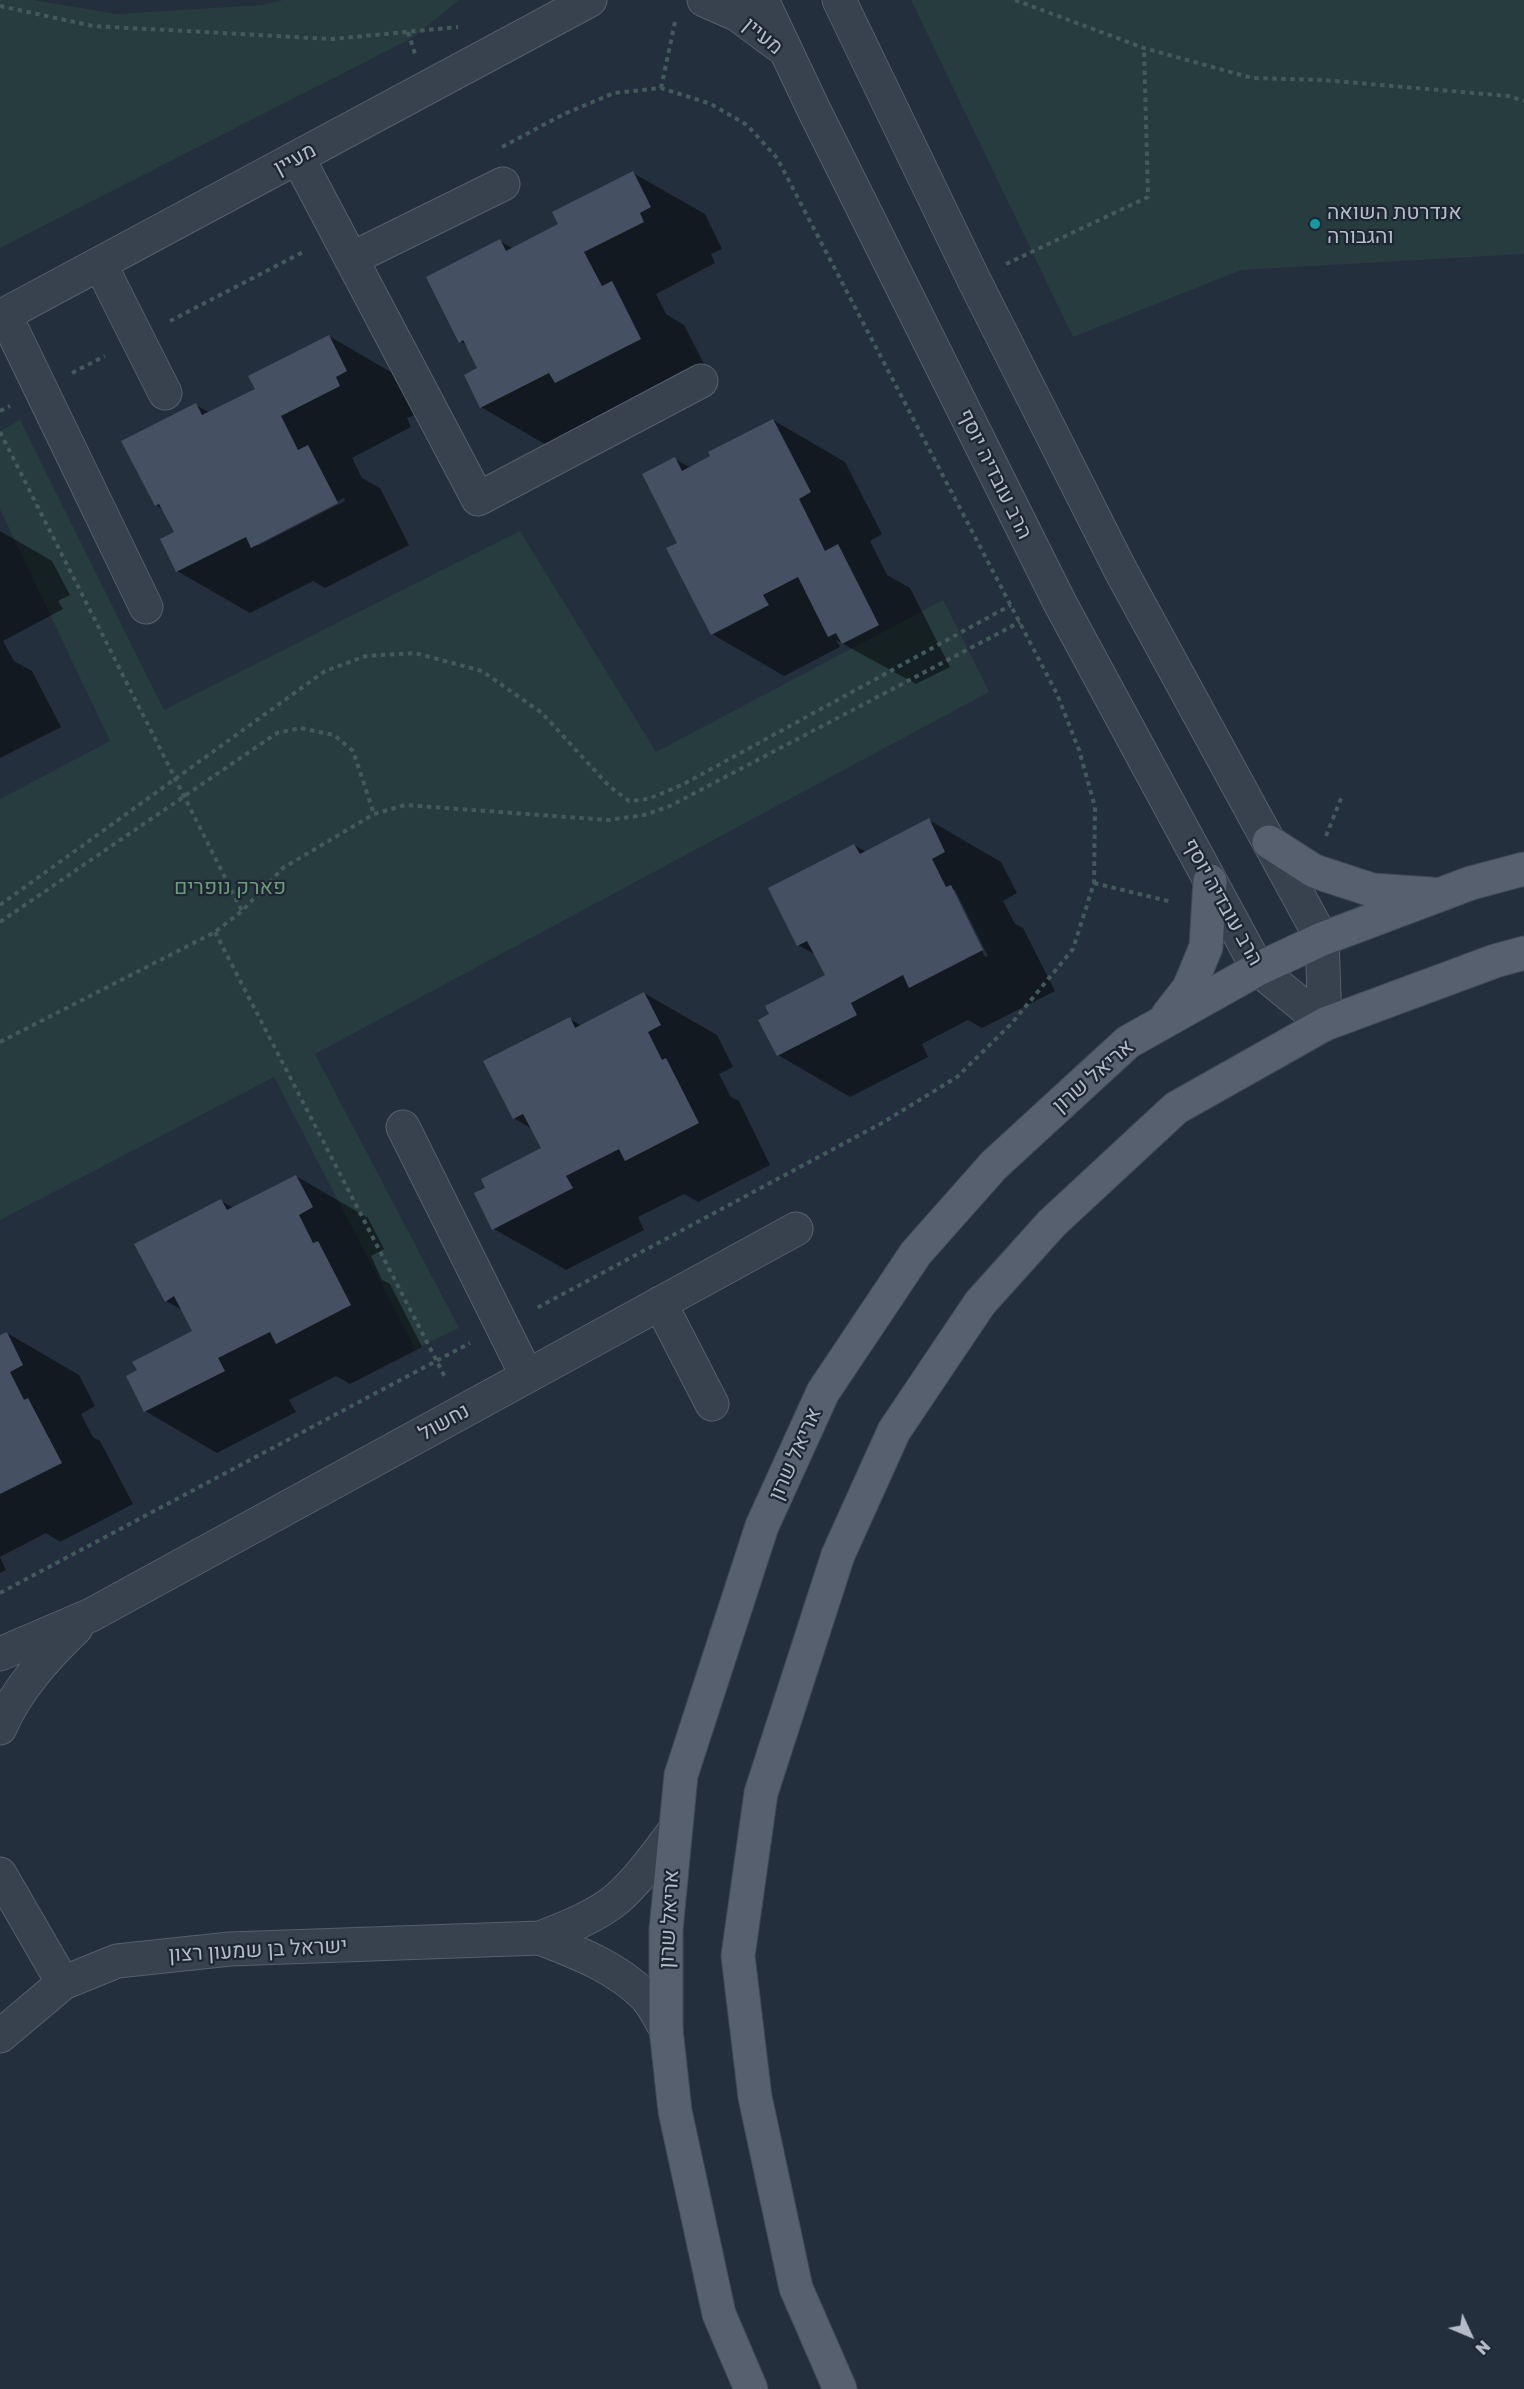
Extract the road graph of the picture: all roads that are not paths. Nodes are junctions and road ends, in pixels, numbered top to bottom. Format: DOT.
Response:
graph roads {
  1 [pos="590,0"];
  2 [pos="762,0"];
  3 [pos="839,0"];
  4 [pos="691,6"];
  5 [pos="789,58"];
  6 [pos="298,158"];
  7 [pos="503,184"];
  8 [pos="351,259"];
  9 [pos="100,264"];
  10 [pos="2,316"];
  11 [pos="701,381"];
  12 [pos="165,393"];
  13 [pos="146,607"];
  14 [pos="1269,842"];
  15 [pos="1524,869"];
  16 [pos="1210,881"];
  17 [pos="1442,894"];
  18 [pos="1322,939"];
  19 [pos="1524,953"];
  20 [pos="1258,969"];
  21 [pos="1162,1023"];
  22 [pos="1325,1024"];
  23 [pos="403,1127"];
  24 [pos="796,1229"];
  25 [pos="660,1303"];
  26 [pos="527,1376"];
  27 [pos="712,1404"];
  28 [pos="91,1615"];
  29 [pos="0,1654"];
  30 [pos="0,1728"];
  31 [pos="675,1830"];
  32 [pos="0,1874"];
  33 [pos="540,1938"];
  34 [pos="63,1983"];
  35 [pos="666,2029"];
  36 [pos="0,2036"];
  37 [pos="752,2389"];
  38 [pos="840,2389"];
  1 -- 6 [label="street, מעיין"];
  2 -- 5 [label="street, הרב עובדיה יוסף"];
  3 -- 14 [label="street"];
  4 -- 5 [label="street, מעיין"];
  5 -- 16 [label="street, הרב עובדיה יוסף"];
  6 -- 8 [label="street"];
  6 -- 9 [label="street, מעיין"];
  7 -- 8 [label="street"];
  8 -- 11 [label="street"];
  9 -- 10 [label="street, מעיין"];
  9 -- 12 [label="street"];
  10 -- 13 [label="street"];
  14 -- 17 [label="main road"];
  14 -- 18 [label="street"];
  15 -- 17 [label="main road, אריאל שרון"];
  16 -- 20 [label="street, הרב עובדיה יוסף"];
  16 -- 21 [label="main road"];
  17 -- 18 [label="main road, אריאל שרון"];
  18 -- 20 [label="main road, אריאל שרון"];
  18 -- 22 [label="street"];
  19 -- 22 [label="main road"];
  20 -- 21 [label="main road, אריאל שרון"];
  20 -- 22 [label="street, הרב עובדיה יוסף"];
  21 -- 31 [label="main road, אריאל שרון"];
  22 -- 38 [label="main road"];
  23 -- 26 [label="street"];
  24 -- 25 [label="street, נחשול"];
  25 -- 26 [label="street, נחשול"];
  25 -- 27 [label="street"];
  26 -- 28 [label="street, נחשול"];
  28 -- 29 [label="street, נחשול"];
  28 -- 30 [label="street, נחשול"];
  31 -- 33 [label="street, ישראל בן שמעון רצון"];
  31 -- 35 [label="main road, אריאל שרון"];
  32 -- 34 [label="street"];
  33 -- 34 [label="street, ישראל בן שמעון רצון"];
  33 -- 35 [label="street, ישראל בן שמעון רצון"];
  34 -- 36 [label="street, ישראל בן שמעון רצון"];
  35 -- 37 [label="main road, אריאל שרון"];
}
